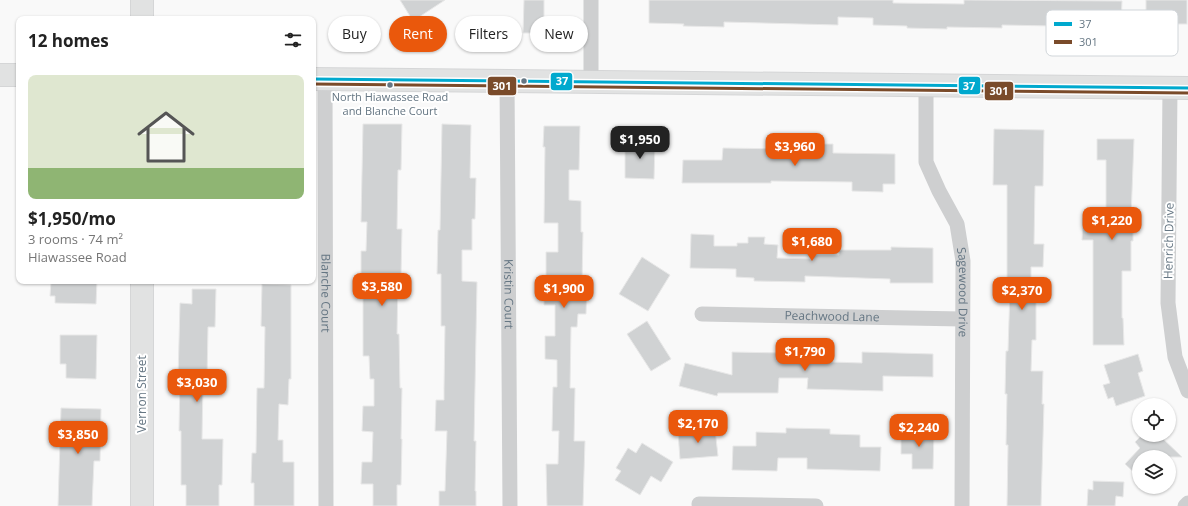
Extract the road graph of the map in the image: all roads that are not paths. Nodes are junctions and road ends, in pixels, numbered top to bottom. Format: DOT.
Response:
graph roads {
  1 [pos="142,0"];
  2 [pos="591,0"];
  3 [pos="142,16"];
  4 [pos="0,75"];
  5 [pos="16,75"];
  6 [pos="319,79"];
  7 [pos="507,81"];
  8 [pos="591,81"];
  9 [pos="926,85"];
  10 [pos="1179,88"];
  11 [pos="142,284"];
  12 [pos="702,314"];
  13 [pos="962,319"];
  14 [pos="1188,391"];
  15 [pos="1188,503"];
  16 [pos="699,504"];
  17 [pos="142,506"];
  18 [pos="326,506"];
  19 [pos="510,506"];
  20 [pos="816,506"];
  21 [pos="962,506"];
  22 [pos="1185,506"];
  1 -- 3 [label="main road"];
  2 -- 8 [label="street"];
  4 -- 5 [label="main road"];
  6 -- 7 [label="main road"];
  6 -- 18 [label="street, Blanche Court"];
  7 -- 8 [label="main road"];
  7 -- 19 [label="street, Kristin Court"];
  8 -- 9 [label="main road"];
  9 -- 10 [label="main road"];
  9 -- 13 [label="street, Sagewood Drive"];
  10 -- 14 [label="street, Henrich Drive"];
  11 -- 17 [label="main road, Vernon Street"];
  12 -- 13 [label="street, Peachwood Lane"];
  13 -- 21 [label="street, Sagewood Drive"];
  15 -- 22 [label="street"];
  16 -- 20 [label="street"];
}
